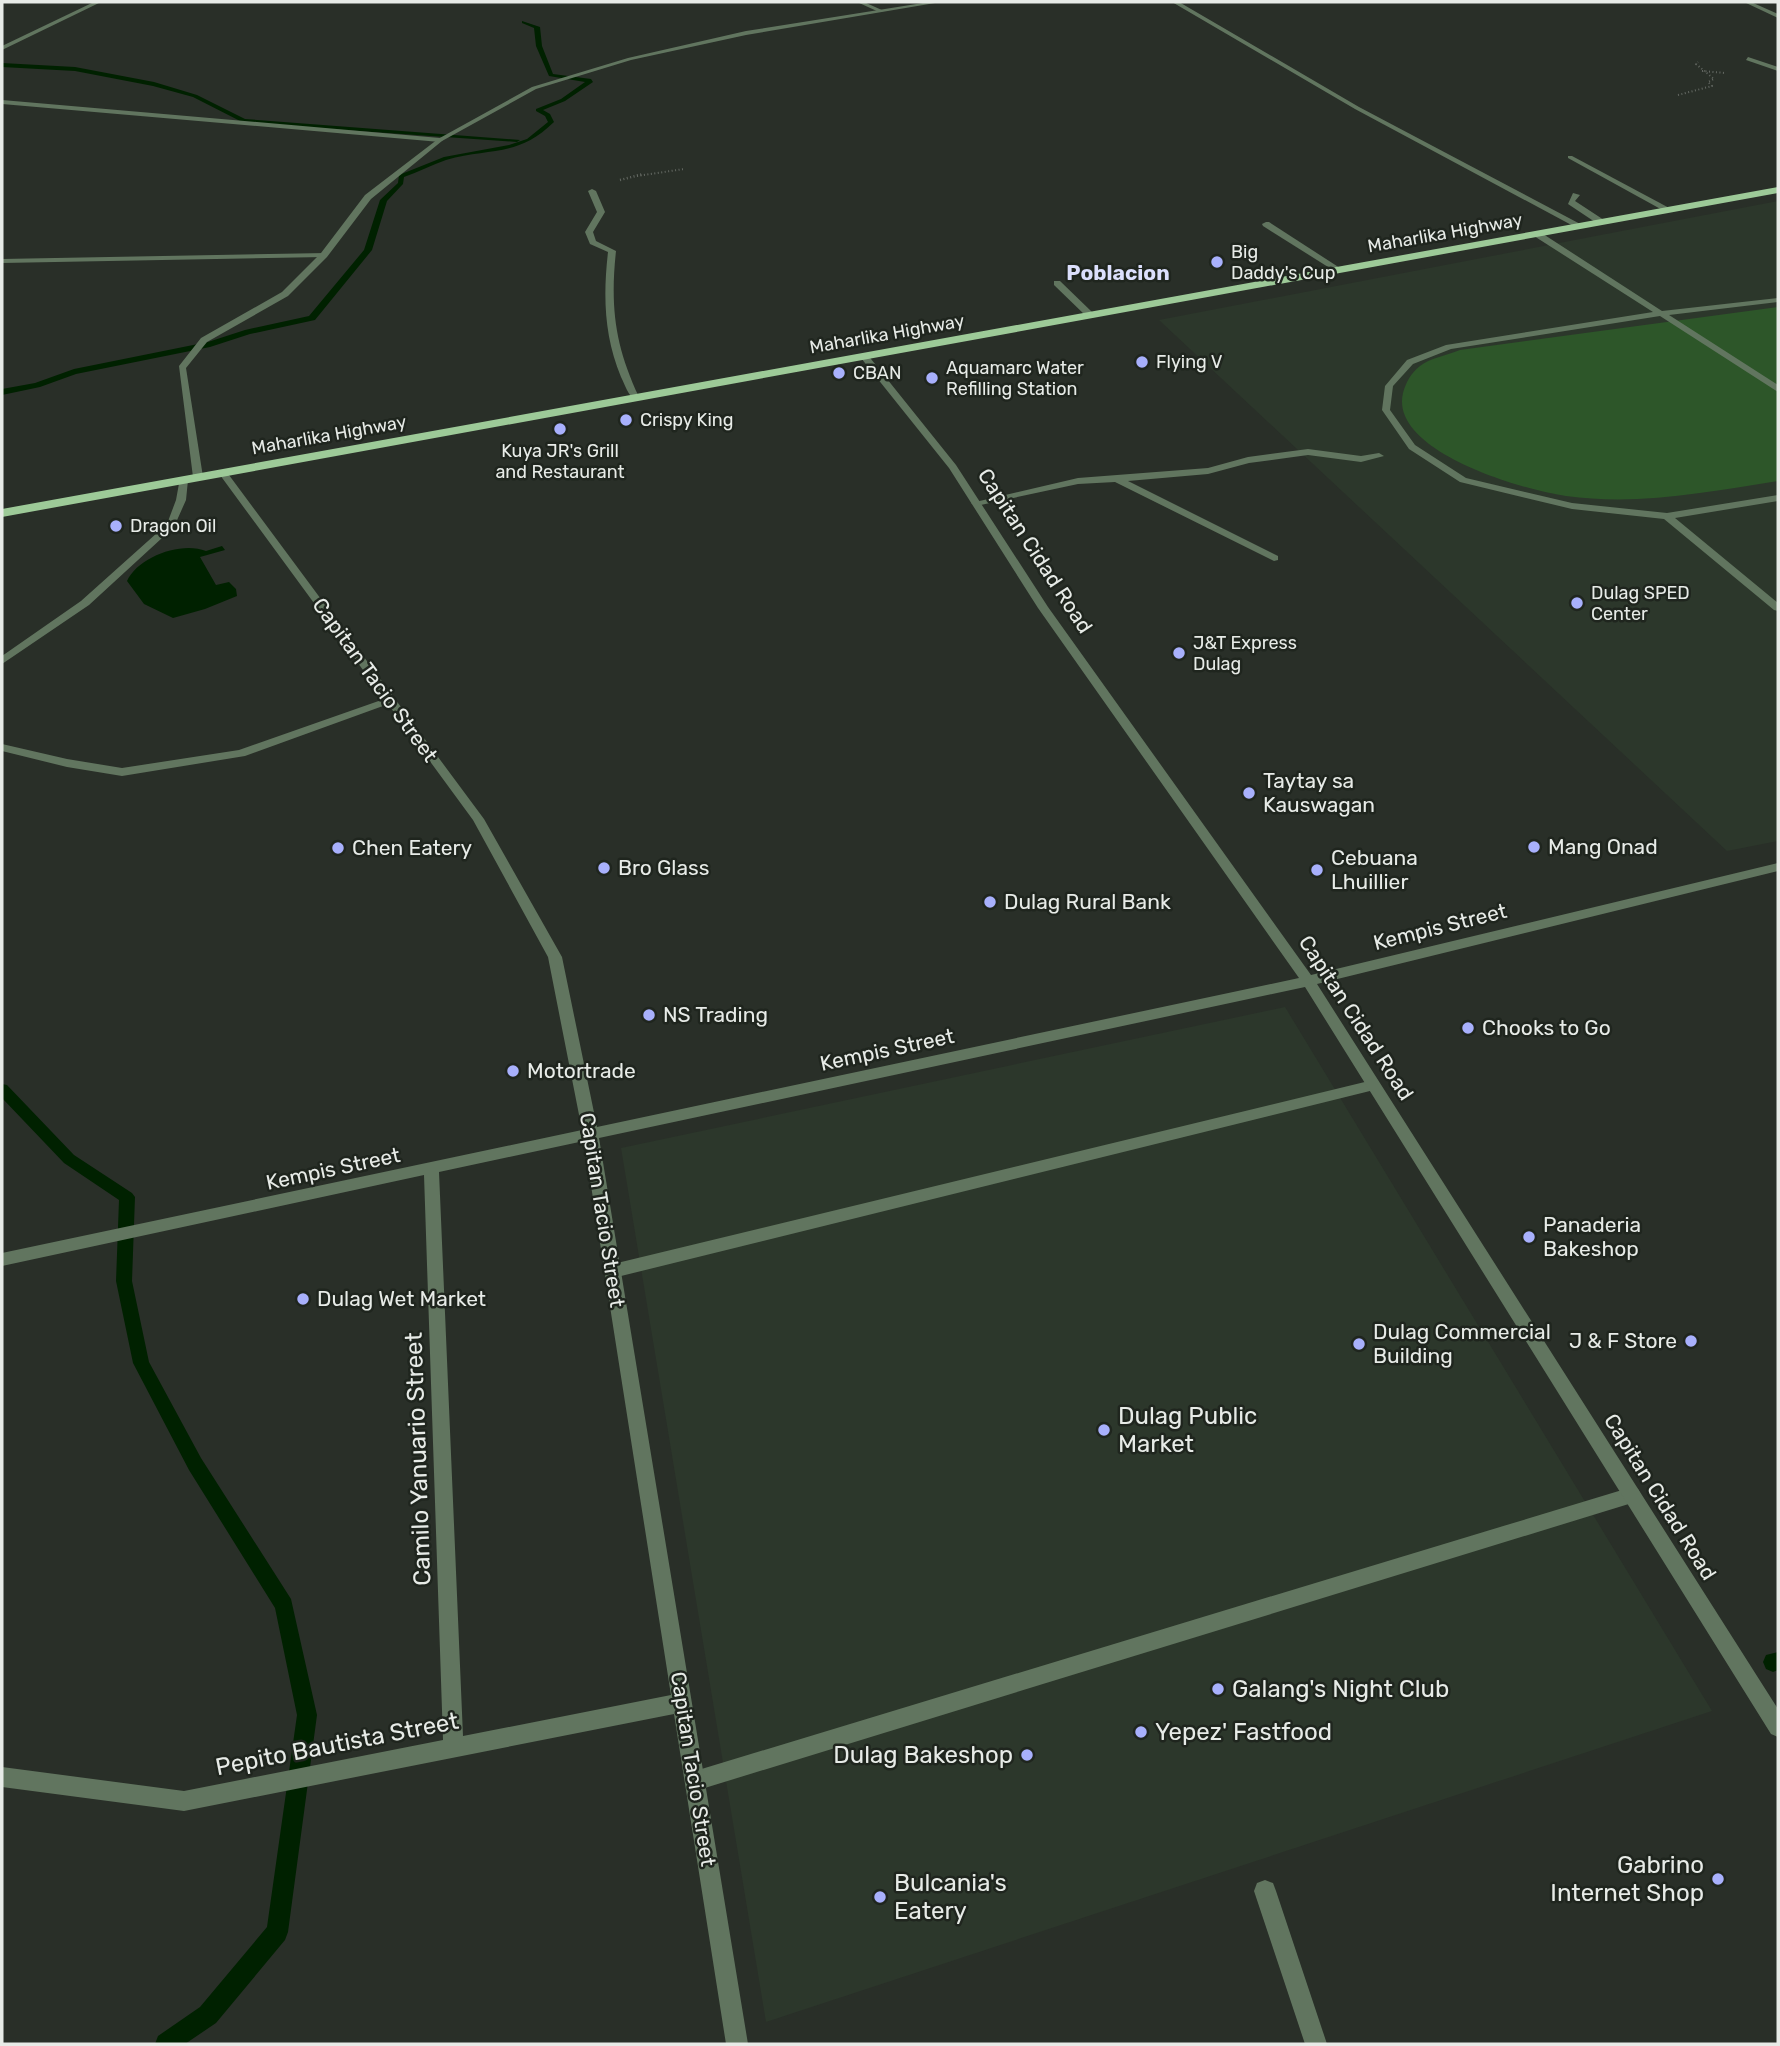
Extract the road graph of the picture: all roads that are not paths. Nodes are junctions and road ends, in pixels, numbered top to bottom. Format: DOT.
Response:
graph roads {
  1 [pos="98,2"];
  2 [pos="860,2"];
  3 [pos="938,2"];
  4 [pos="1175,2"];
  5 [pos="1747,2"];
  6 [pos="881,11"];
  7 [pos="1778,16"];
  8 [pos="2,48"];
  9 [pos="1748,58"];
  10 [pos="1778,69"];
  11 [pos="2,102"];
  12 [pos="440,140"];
  13 [pos="1570,157"];
  14 [pos="1778,190"];
  15 [pos="592,191"];
  16 [pos="1576,195"];
  17 [pos="1669,210"];
  18 [pos="1601,222"];
  19 [pos="1266,224"];
  20 [pos="1580,226"];
  21 [pos="1537,234"];
  22 [pos="324,255"];
  23 [pos="2,261"];
  24 [pos="1339,270"];
  25 [pos="1057,283"];
  26 [pos="1778,300"];
  27 [pos="1659,314"];
  28 [pos="1090,315"];
  29 [pos="864,356"];
  30 [pos="1778,389"];
  31 [pos="635,397"];
  32 [pos="1379,456"];
  33 [pos="223,473"];
  34 [pos="198,477"];
  35 [pos="1117,479"];
  36 [pos="183,480"];
  37 [pos="1778,498"];
  38 [pos="976,503"];
  39 [pos="2,513"];
  40 [pos="1667,516"];
  41 [pos="1274,558"];
  42 [pos="1778,608"];
  43 [pos="2,661"];
  44 [pos="390,700"];
  45 [pos="2,748"];
  46 [pos="1778,867"];
  47 [pos="1308,981"];
  48 [pos="1373,1085"];
  49 [pos="591,1135"];
  50 [pos="431,1170"];
  51 [pos="2,1259"];
  52 [pos="613,1271"];
  53 [pos="1632,1495"];
  54 [pos="682,1703"];
  55 [pos="1778,1727"];
  56 [pos="453,1747"];
  57 [pos="2,1777"];
  58 [pos="695,1782"];
  59 [pos="1265,1891"];
  60 [pos="737,2044"];
  61 [pos="1316,2044"];
  1 -- 8 [label="street"];
  2 -- 6 [label="street"];
  3 -- 6 [label="street"];
  4 -- 20 [label="street"];
  5 -- 7 [label="street"];
  6 -- 12 [label="street"];
  9 -- 10 [label="street"];
  11 -- 12 [label="street"];
  12 -- 22 [label="street"];
  13 -- 17 [label="street"];
  14 -- 17 [label="highway, Maharlika Highway"];
  15 -- 31 [label="street"];
  16 -- 18 [label="street"];
  17 -- 18 [label="highway, Maharlika Highway"];
  18 -- 20 [label="highway, Maharlika Highway"];
  19 -- 24 [label="street"];
  20 -- 21 [label="highway, Maharlika Highway"];
  21 -- 24 [label="highway, Maharlika Highway"];
  21 -- 27 [label="street"];
  22 -- 23 [label="street"];
  22 -- 34 [label="street"];
  24 -- 28 [label="highway, Maharlika Highway"];
  25 -- 28 [label="street"];
  26 -- 27 [label="street"];
  27 -- 30 [label="street"];
  27 -- 40 [label="street"];
  28 -- 29 [label="highway, Maharlika Highway"];
  29 -- 31 [label="highway, Maharlika Highway"];
  29 -- 38 [label="street, Capitan Cidad Road"];
  31 -- 33 [label="highway, Maharlika Highway"];
  32 -- 35 [label="street"];
  33 -- 34 [label="highway, Maharlika Highway"];
  33 -- 44 [label="street, Capitan Tacio Street"];
  34 -- 36 [label="highway, Maharlika Highway"];
  35 -- 38 [label="street"];
  35 -- 41 [label="street"];
  36 -- 39 [label="highway, Maharlika Highway"];
  36 -- 43 [label="street"];
  37 -- 40 [label="street"];
  38 -- 47 [label="street, Capitan Cidad Road"];
  40 -- 42 [label="street"];
  44 -- 45 [label="street"];
  44 -- 49 [label="street, Capitan Tacio Street"];
  46 -- 47 [label="street, Kempis Street"];
  47 -- 48 [label="street, Capitan Cidad Road"];
  47 -- 49 [label="street, Kempis Street"];
  48 -- 52 [label="street"];
  48 -- 53 [label="street, Capitan Cidad Road"];
  49 -- 50 [label="street, Kempis Street"];
  49 -- 52 [label="street, Capitan Tacio Street"];
  50 -- 51 [label="street, Kempis Street"];
  50 -- 56 [label="street, Camilo Yanuario Street"];
  52 -- 54 [label="street, Capitan Tacio Street"];
  53 -- 55 [label="street, Capitan Cidad Road"];
  53 -- 58 [label="street"];
  54 -- 56 [label="street, Pepito Bautista Street"];
  54 -- 58 [label="street, Capitan Tacio Street"];
  56 -- 57 [label="street, Pepito Bautista Street"];
  58 -- 60 [label="street, Capitan Tacio Street"];
  59 -- 61 [label="street"];
}
